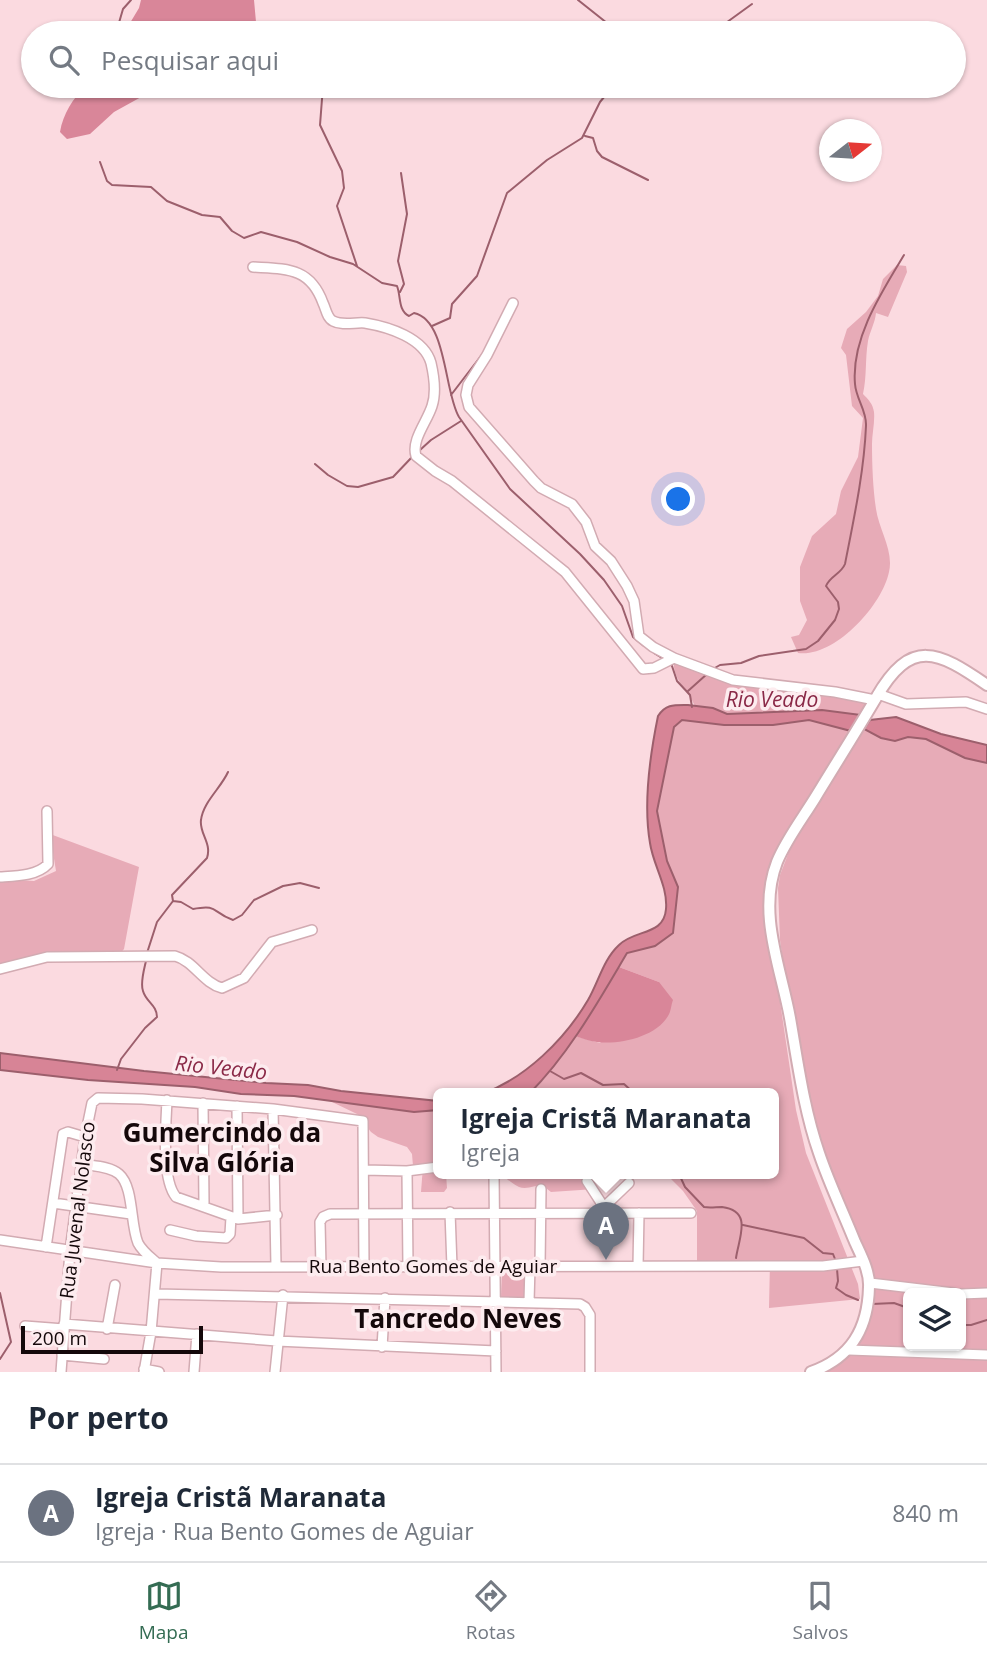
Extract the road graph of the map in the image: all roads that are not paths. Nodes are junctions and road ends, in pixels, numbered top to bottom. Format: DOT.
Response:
graph roads {
  1 [pos="254,267"];
  2 [pos="513,303"];
  3 [pos="674,658"];
  4 [pos="987,685"];
  5 [pos="876,697"];
  6 [pos="987,709"];
  7 [pos="47,811"];
  8 [pos="0,877"];
  9 [pos="312,930"];
  10 [pos="0,969"];
  11 [pos="167,1100"];
  12 [pos="203,1103"];
  13 [pos="237,1106"];
  14 [pos="273,1109"];
  15 [pos="85,1137"];
  16 [pos="82,1164"];
  17 [pos="433,1168"];
  18 [pos="365,1170"];
  19 [pos="407,1171"];
  20 [pos="494,1179"];
  21 [pos="587,1181"];
  22 [pos="629,1183"];
  23 [pos="541,1189"];
  24 [pos="53,1203"];
  25 [pos="204,1205"];
  26 [pos="77,1206"];
  27 [pos="605,1210"];
  28 [pos="450,1212"];
  29 [pos="407,1213"];
  30 [pos="495,1213"];
  31 [pos="639,1213"];
  32 [pos="691,1213"];
  33 [pos="131,1214"];
  34 [pos="541,1214"];
  35 [pos="277,1215"];
  36 [pos="364,1215"];
  37 [pos="235,1218"];
  38 [pos="170,1230"];
  39 [pos="2,1241"];
  40 [pos="46,1247"];
  41 [pos="70,1251"];
  42 [pos="863,1261"];
  43 [pos="157,1263"];
  44 [pos="276,1266"];
  45 [pos="408,1266"];
  46 [pos="496,1266"];
  47 [pos="535,1266"];
  48 [pos="638,1266"];
  49 [pos="320,1267"];
  50 [pos="452,1267"];
  51 [pos="365,1268"];
  52 [pos="870,1283"];
  53 [pos="115,1284"];
  54 [pos="912,1288"];
  55 [pos="987,1293"];
  56 [pos="156,1294"];
  57 [pos="966,1294"];
  58 [pos="283,1295"];
  59 [pos="385,1298"];
  60 [pos="530,1301"];
  61 [pos="496,1302"];
  62 [pos="25,1326"];
  63 [pos="64,1327"];
  64 [pos="107,1329"];
  65 [pos="151,1332"];
  66 [pos="197,1334"];
  67 [pos="277,1341"];
  68 [pos="383,1347"];
  69 [pos="849,1350"];
  70 [pos="496,1351"];
  71 [pos="62,1355"];
  72 [pos="987,1355"];
  73 [pos="104,1359"];
  74 [pos="144,1370"];
  75 [pos="61,1372"];
  76 [pos="159,1372"];
  77 [pos="194,1372"];
  78 [pos="275,1372"];
  79 [pos="496,1372"];
  80 [pos="590,1372"];
  81 [pos="811,1372"];
  1 -- 3 [label="street"];
  2 -- 3 [label="street"];
  3 -- 5 [label="street"];
  4 -- 5 [label="main road"];
  5 -- 6 [label="street"];
  5 -- 42 [label="main road"];
  7 -- 8 [label="street"];
  9 -- 10 [label="street"];
  11 -- 12 [label="street"];
  11 -- 15 [label="street, Rua Juvenal Nolasco"];
  11 -- 25 [label="street"];
  12 -- 13 [label="street"];
  12 -- 25 [label="street"];
  13 -- 14 [label="street"];
  13 -- 37 [label="street"];
  14 -- 18 [label="street"];
  14 -- 35 [label="street"];
  15 -- 16 [label="street, Rua Juvenal Nolasco"];
  15 -- 24 [label="street"];
  16 -- 26 [label="street, Rua Juvenal Nolasco"];
  16 -- 33 [label="street"];
  17 -- 19 [label="street"];
  18 -- 19 [label="street"];
  18 -- 36 [label="street"];
  19 -- 29 [label="street"];
  20 -- 30 [label="street"];
  21 -- 27 [label="street"];
  22 -- 27 [label="street"];
  23 -- 34 [label="street"];
  24 -- 26 [label="street"];
  24 -- 40 [label="street"];
  25 -- 37 [label="street"];
  26 -- 33 [label="street"];
  26 -- 41 [label="street, Rua Juvenal Nolasco"];
  27 -- 31 [label="street"];
  27 -- 34 [label="street"];
  28 -- 29 [label="street"];
  28 -- 30 [label="street"];
  28 -- 50 [label="street"];
  29 -- 36 [label="street"];
  29 -- 45 [label="street"];
  30 -- 34 [label="street"];
  30 -- 46 [label="street"];
  31 -- 32 [label="street"];
  31 -- 48 [label="street"];
  33 -- 43 [label="street"];
  34 -- 47 [label="street"];
  35 -- 37 [label="street"];
  35 -- 44 [label="street"];
  36 -- 49 [label="street"];
  36 -- 51 [label="street"];
  37 -- 38 [label="street"];
  39 -- 40 [label="street, Rua Bento Gomes de Aguiar"];
  40 -- 41 [label="street, Rua Bento Gomes de Aguiar"];
  41 -- 43 [label="street, Rua Bento Gomes de Aguiar"];
  41 -- 63 [label="street, Rua Juvenal Nolasco"];
  42 -- 48 [label="street, Rua Bento Gomes de Aguiar"];
  42 -- 52 [label="main road"];
  43 -- 44 [label="street, Rua Bento Gomes de Aguiar"];
  43 -- 56 [label="street"];
  44 -- 49 [label="street, Rua Bento Gomes de Aguiar"];
  45 -- 50 [label="street, Rua Bento Gomes de Aguiar"];
  45 -- 51 [label="street, Rua Bento Gomes de Aguiar"];
  46 -- 47 [label="street, Rua Bento Gomes de Aguiar"];
  46 -- 50 [label="street, Rua Bento Gomes de Aguiar"];
  46 -- 61 [label="street"];
  47 -- 48 [label="street, Rua Bento Gomes de Aguiar"];
  47 -- 60 [label="street"];
  49 -- 51 [label="street, Rua Bento Gomes de Aguiar"];
  52 -- 54 [label="street"];
  52 -- 69 [label="main road"];
  53 -- 64 [label="street"];
  55 -- 57 [label="street"];
  56 -- 58 [label="street"];
  56 -- 65 [label="street"];
  58 -- 59 [label="street"];
  58 -- 67 [label="street"];
  59 -- 61 [label="street"];
  59 -- 68 [label="street"];
  60 -- 61 [label="street"];
  60 -- 80 [label="street"];
  61 -- 70 [label="street"];
  62 -- 63 [label="street"];
  63 -- 64 [label="street"];
  63 -- 71 [label="street, Rua Juvenal Nolasco"];
  64 -- 65 [label="street"];
  65 -- 66 [label="street"];
  65 -- 74 [label="street"];
  66 -- 67 [label="street"];
  66 -- 77 [label="street"];
  67 -- 68 [label="street"];
  67 -- 78 [label="street"];
  68 -- 70 [label="street"];
  69 -- 72 [label="street"];
  69 -- 81 [label="main road"];
  70 -- 79 [label="street"];
  71 -- 73 [label="street"];
  71 -- 75 [label="street, Rua Juvenal Nolasco"];
  74 -- 76 [label="street"];
}
